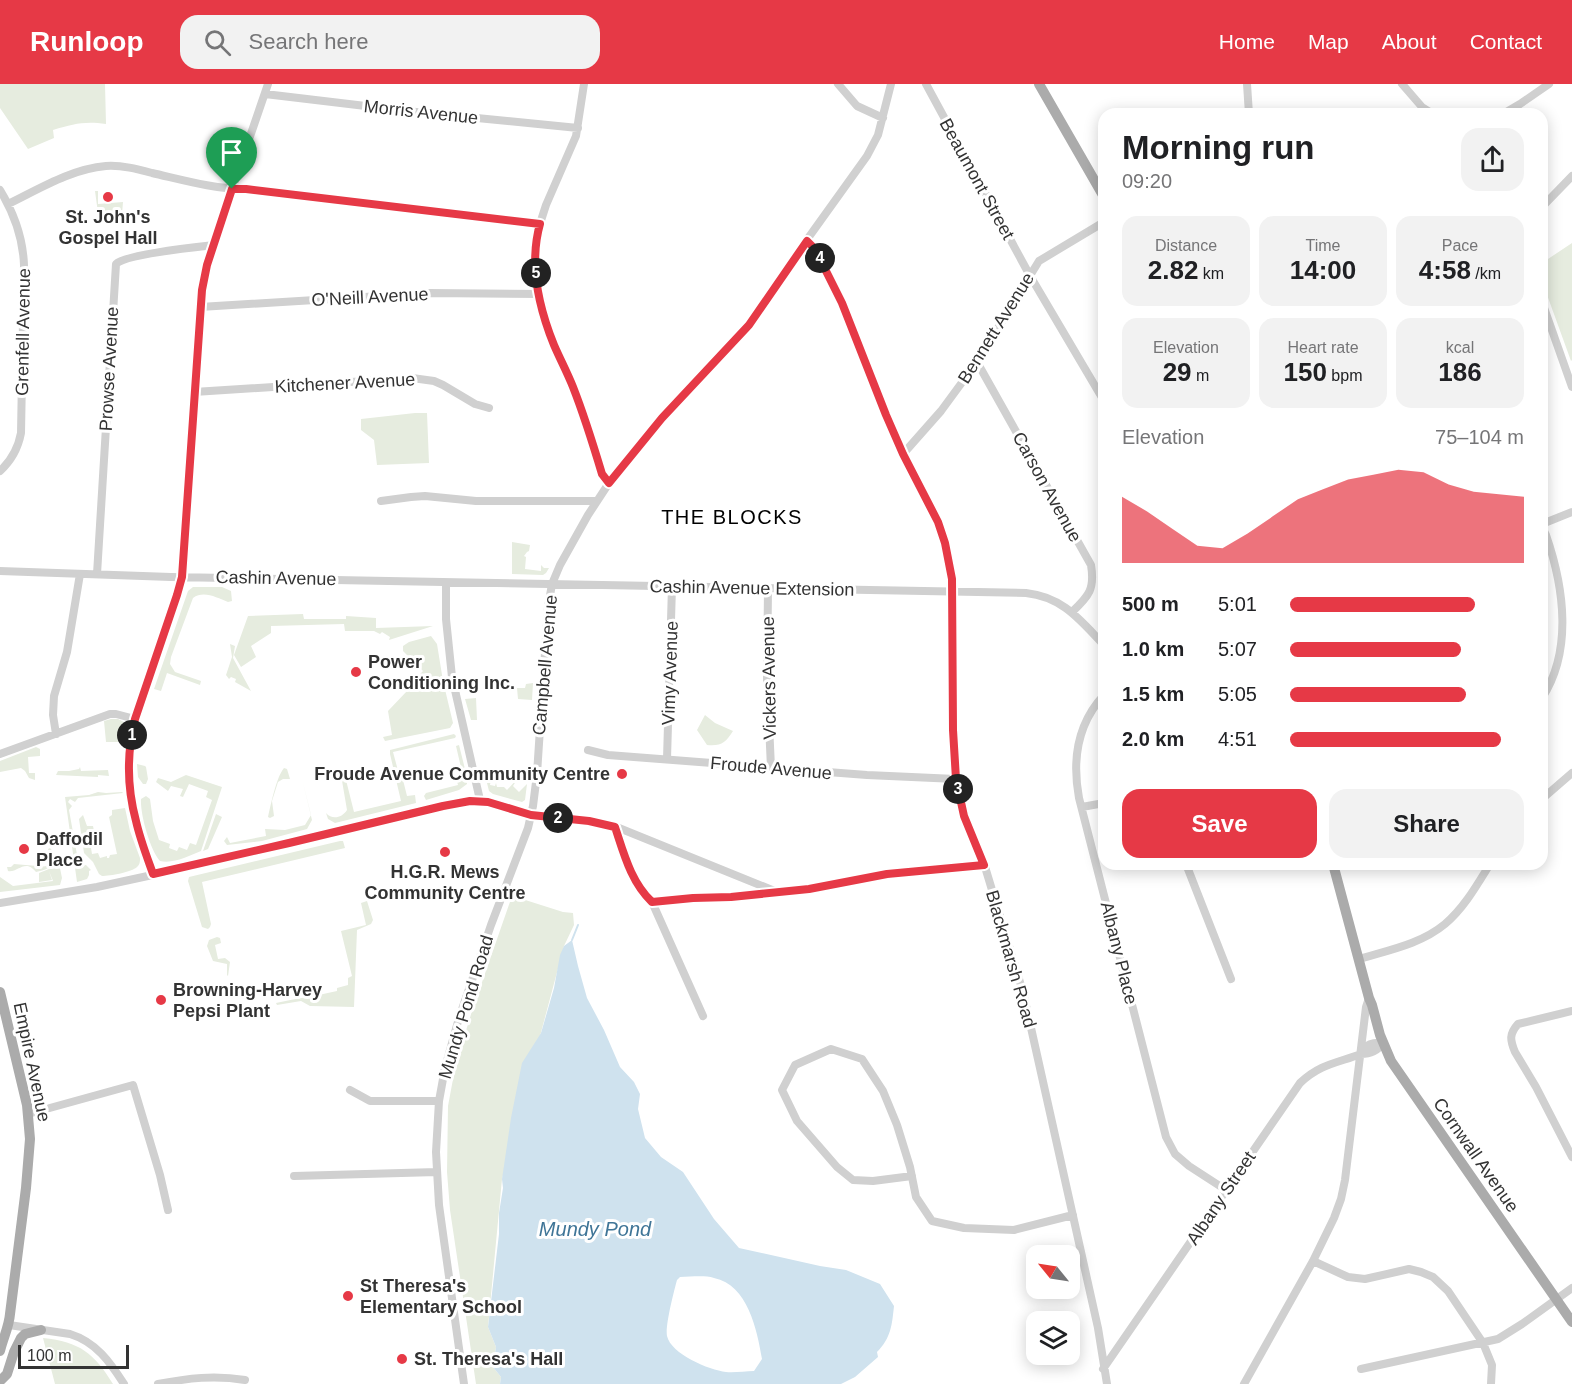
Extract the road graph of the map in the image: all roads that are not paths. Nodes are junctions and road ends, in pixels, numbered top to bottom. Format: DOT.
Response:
graph roads {
  1 [pos="268,84"];
  2 [pos="584,84"];
  3 [pos="838,84"];
  4 [pos="891,84"];
  5 [pos="926,84"];
  6 [pos="1039,84"];
  7 [pos="1246,84"];
  8 [pos="1402,84"];
  9 [pos="1549,84"];
  10 [pos="265,94"];
  11 [pos="1248,108"];
  12 [pos="1424,108"];
  13 [pos="1512,108"];
  14 [pos="883,118"];
  15 [pos="578,128"];
  16 [pos="1572,176"];
  17 [pos="1098,187"];
  18 [pos="232,189"];
  19 [pos="0,190"];
  20 [pos="1548,201"];
  21 [pos="8,204"];
  22 [pos="540,224"];
  23 [pos="1098,226"];
  24 [pos="807,241"];
  25 [pos="214,244"];
  26 [pos="1029,274"];
  27 [pos="540,294"];
  28 [pos="200,307"];
  29 [pos="1548,319"];
  30 [pos="977,362"];
  31 [pos="1572,387"];
  32 [pos="1098,391"];
  33 [pos="194,392"];
  34 [pos="489,408"];
  35 [pos="903,454"];
  36 [pos="0,471"];
  37 [pos="609,483"];
  38 [pos="381,501"];
  39 [pos="597,501"];
  40 [pos="1572,512"];
  41 [pos="1548,523"];
  42 [pos="1548,541"];
  43 [pos="0,572"];
  44 [pos="80,574"];
  45 [pos="97,574"];
  46 [pos="182,577"];
  47 [pos="446,583"];
  48 [pos="552,584"];
  49 [pos="672,586"];
  50 [pos="768,589"];
  51 [pos="952,591"];
  52 [pos="1072,612"];
  53 [pos="1098,639"];
  54 [pos="1548,693"];
  55 [pos="1098,702"];
  56 [pos="135,719"];
  57 [pos="56,734"];
  58 [pos="588,750"];
  59 [pos="0,754"];
  60 [pos="667,759"];
  61 [pos="771,768"];
  62 [pos="1572,772"];
  63 [pos="956,779"];
  64 [pos="1548,794"];
  65 [pos="480,800"];
  66 [pos="1098,804"];
  67 [pos="1082,807"];
  68 [pos="531,815"];
  69 [pos="615,827"];
  70 [pos="984,865"];
  71 [pos="1098,870"];
  72 [pos="1098,870"];
  73 [pos="1188,870"];
  74 [pos="1335,870"];
  75 [pos="1486,870"];
  76 [pos="153,874"];
  77 [pos="777,892"];
  78 [pos="652,902"];
  79 [pos="0,903"];
  80 [pos="1359,959"];
  81 [pos="1231,979"];
  82 [pos="0,992"];
  83 [pos="1369,998"];
  84 [pos="1572,1011"];
  85 [pos="703,1016"];
  86 [pos="1383,1043"];
  87 [pos="1361,1054"];
  88 [pos="350,1090"];
  89 [pos="439,1101"];
  90 [pos="28,1114"];
  91 [pos="1572,1157"];
  92 [pos="437,1172"];
  93 [pos="294,1176"];
  94 [pos="912,1176"];
  95 [pos="1226,1190"];
  96 [pos="168,1210"];
  97 [pos="1073,1215"];
  98 [pos="1313,1261"];
  99 [pos="1572,1288"];
  100 [pos="1556,1299"];
  101 [pos="1572,1322"];
  102 [pos="9,1325"];
  103 [pos="41,1330"];
  104 [pos="1484,1343"];
  105 [pos="0,1351"];
  106 [pos="1104,1369"];
  107 [pos="1361,1369"];
  108 [pos="245,1380"];
  109 [pos="0,1381"];
  110 [pos="124,1384"];
  111 [pos="158,1384"];
  112 [pos="464,1384"];
  113 [pos="1107,1384"];
  114 [pos="1244,1384"];
  115 [pos="1491,1384"];
  1 -- 10 [label="street"];
  2 -- 15 [label="street"];
  3 -- 14 [label="street"];
  4 -- 14 [label="street, Campbell Avenue"];
  5 -- 26 [label="street, Beaumont Street"];
  6 -- 17 [label="main road"];
  7 -- 11 [label="street"];
  8 -- 12 [label="street"];
  9 -- 13 [label="street"];
  10 -- 15 [label="street, Morris Avenue"];
  10 -- 18 [label="street"];
  14 -- 24 [label="street, Campbell Avenue"];
  15 -- 22 [label="street"];
  16 -- 20 [label="street"];
  18 -- 21 [label="street"];
  18 -- 22 [label="street"];
  18 -- 25 [label="street"];
  19 -- 21 [label="street, Grenfell Avenue"];
  21 -- 36 [label="street, Grenfell Avenue"];
  22 -- 27 [label="street"];
  23 -- 26 [label="street, Bennett Avenue"];
  24 -- 35 [label="street, Blackmarsh Road"];
  24 -- 37 [label="street, Campbell Avenue"];
  25 -- 28 [label="street"];
  25 -- 45 [label="street, Prowse Avenue"];
  26 -- 30 [label="street, Bennett Avenue"];
  26 -- 32 [label="street, Beaumont Street"];
  27 -- 28 [label="street, O'Neill Avenue"];
  27 -- 37 [label="street"];
  28 -- 33 [label="street"];
  29 -- 31 [label="street"];
  30 -- 35 [label="street, Bennett Avenue"];
  30 -- 52 [label="street, Carson Avenue"];
  33 -- 34 [label="street, Kitchener Avenue"];
  33 -- 46 [label="street"];
  35 -- 51 [label="street, Blackmarsh Road"];
  37 -- 39 [label="street, Campbell Avenue"];
  38 -- 39 [label="street"];
  39 -- 48 [label="street, Campbell Avenue"];
  40 -- 41 [label="street"];
  42 -- 54 [label="street"];
  43 -- 44 [label="street, Cashin Avenue"];
  44 -- 45 [label="street, Cashin Avenue"];
  44 -- 57 [label="street"];
  45 -- 46 [label="street, Cashin Avenue"];
  46 -- 47 [label="street, Cashin Avenue"];
  46 -- 56 [label="street"];
  47 -- 48 [label="street, Cashin Avenue"];
  47 -- 65 [label="street"];
  48 -- 49 [label="street, Cashin Avenue Extension"];
  48 -- 68 [label="street, Campbell Avenue"];
  49 -- 50 [label="street, Cashin Avenue Extension"];
  49 -- 60 [label="street, Vimy Avenue"];
  50 -- 51 [label="street, Cashin Avenue Extension"];
  50 -- 61 [label="street, Vickers Avenue"];
  51 -- 52 [label="street, Cashin Avenue Extension"];
  51 -- 63 [label="street, Blackmarsh Road"];
  52 -- 53 [label="street, Cashin Avenue Extension"];
  55 -- 67 [label="street, Albany Place"];
  56 -- 57 [label="street"];
  56 -- 76 [label="street"];
  57 -- 59 [label="street"];
  58 -- 60 [label="street, Froude Avenue"];
  60 -- 61 [label="street, Froude Avenue"];
  61 -- 63 [label="street, Froude Avenue"];
  62 -- 64 [label="street"];
  63 -- 70 [label="street, Blackmarsh Road"];
  65 -- 68 [label="street"];
  65 -- 76 [label="street"];
  66 -- 67 [label="street"];
  67 -- 71 [label="street, Albany Place"];
  68 -- 69 [label="street"];
  68 -- 89 [label="street, Mundy Pond Road"];
  69 -- 77 [label="street"];
  69 -- 78 [label="street"];
  70 -- 77 [label="street"];
  70 -- 97 [label="street, Blackmarsh Road"];
  72 -- 95 [label="street, Albany Place"];
  73 -- 81 [label="street"];
  74 -- 80 [label="main road, Cornwall Avenue"];
  75 -- 80 [label="street"];
  76 -- 79 [label="street"];
  77 -- 78 [label="street"];
  78 -- 85 [label="street"];
  80 -- 83 [label="main road, Cornwall Avenue"];
  82 -- 90 [label="main road, Empire Avenue"];
  83 -- 86 [label="main road, Cornwall Avenue"];
  83 -- 87 [label="street"];
  84 -- 91 [label="street"];
  86 -- 87 [label="street, Albany Street"];
  86 -- 100 [label="main road, Cornwall Avenue"];
  87 -- 95 [label="street, Albany Street"];
  87 -- 98 [label="street"];
  88 -- 89 [label="street"];
  89 -- 92 [label="street, Mundy Pond Road"];
  90 -- 96 [label="street"];
  90 -- 102 [label="main road, Empire Avenue"];
  92 -- 93 [label="street"];
  92 -- 112 [label="street, Mundy Pond Road"];
  94 -- 94 [label="street"];
  94 -- 97 [label="street"];
  95 -- 106 [label="street, Albany Street"];
  97 -- 106 [label="street, Blackmarsh Road"];
  98 -- 104 [label="street"];
  98 -- 114 [label="street"];
  99 -- 100 [label="street"];
  100 -- 101 [label="main road, Cornwall Avenue"];
  100 -- 104 [label="street"];
  102 -- 103 [label="street"];
  102 -- 105 [label="main road"];
  102 -- 109 [label="main road"];
  103 -- 109 [label="main road"];
  103 -- 110 [label="street"];
  104 -- 107 [label="street"];
  104 -- 115 [label="street"];
  106 -- 113 [label="street, Blackmarsh Road"];
  108 -- 111 [label="street"];
}
